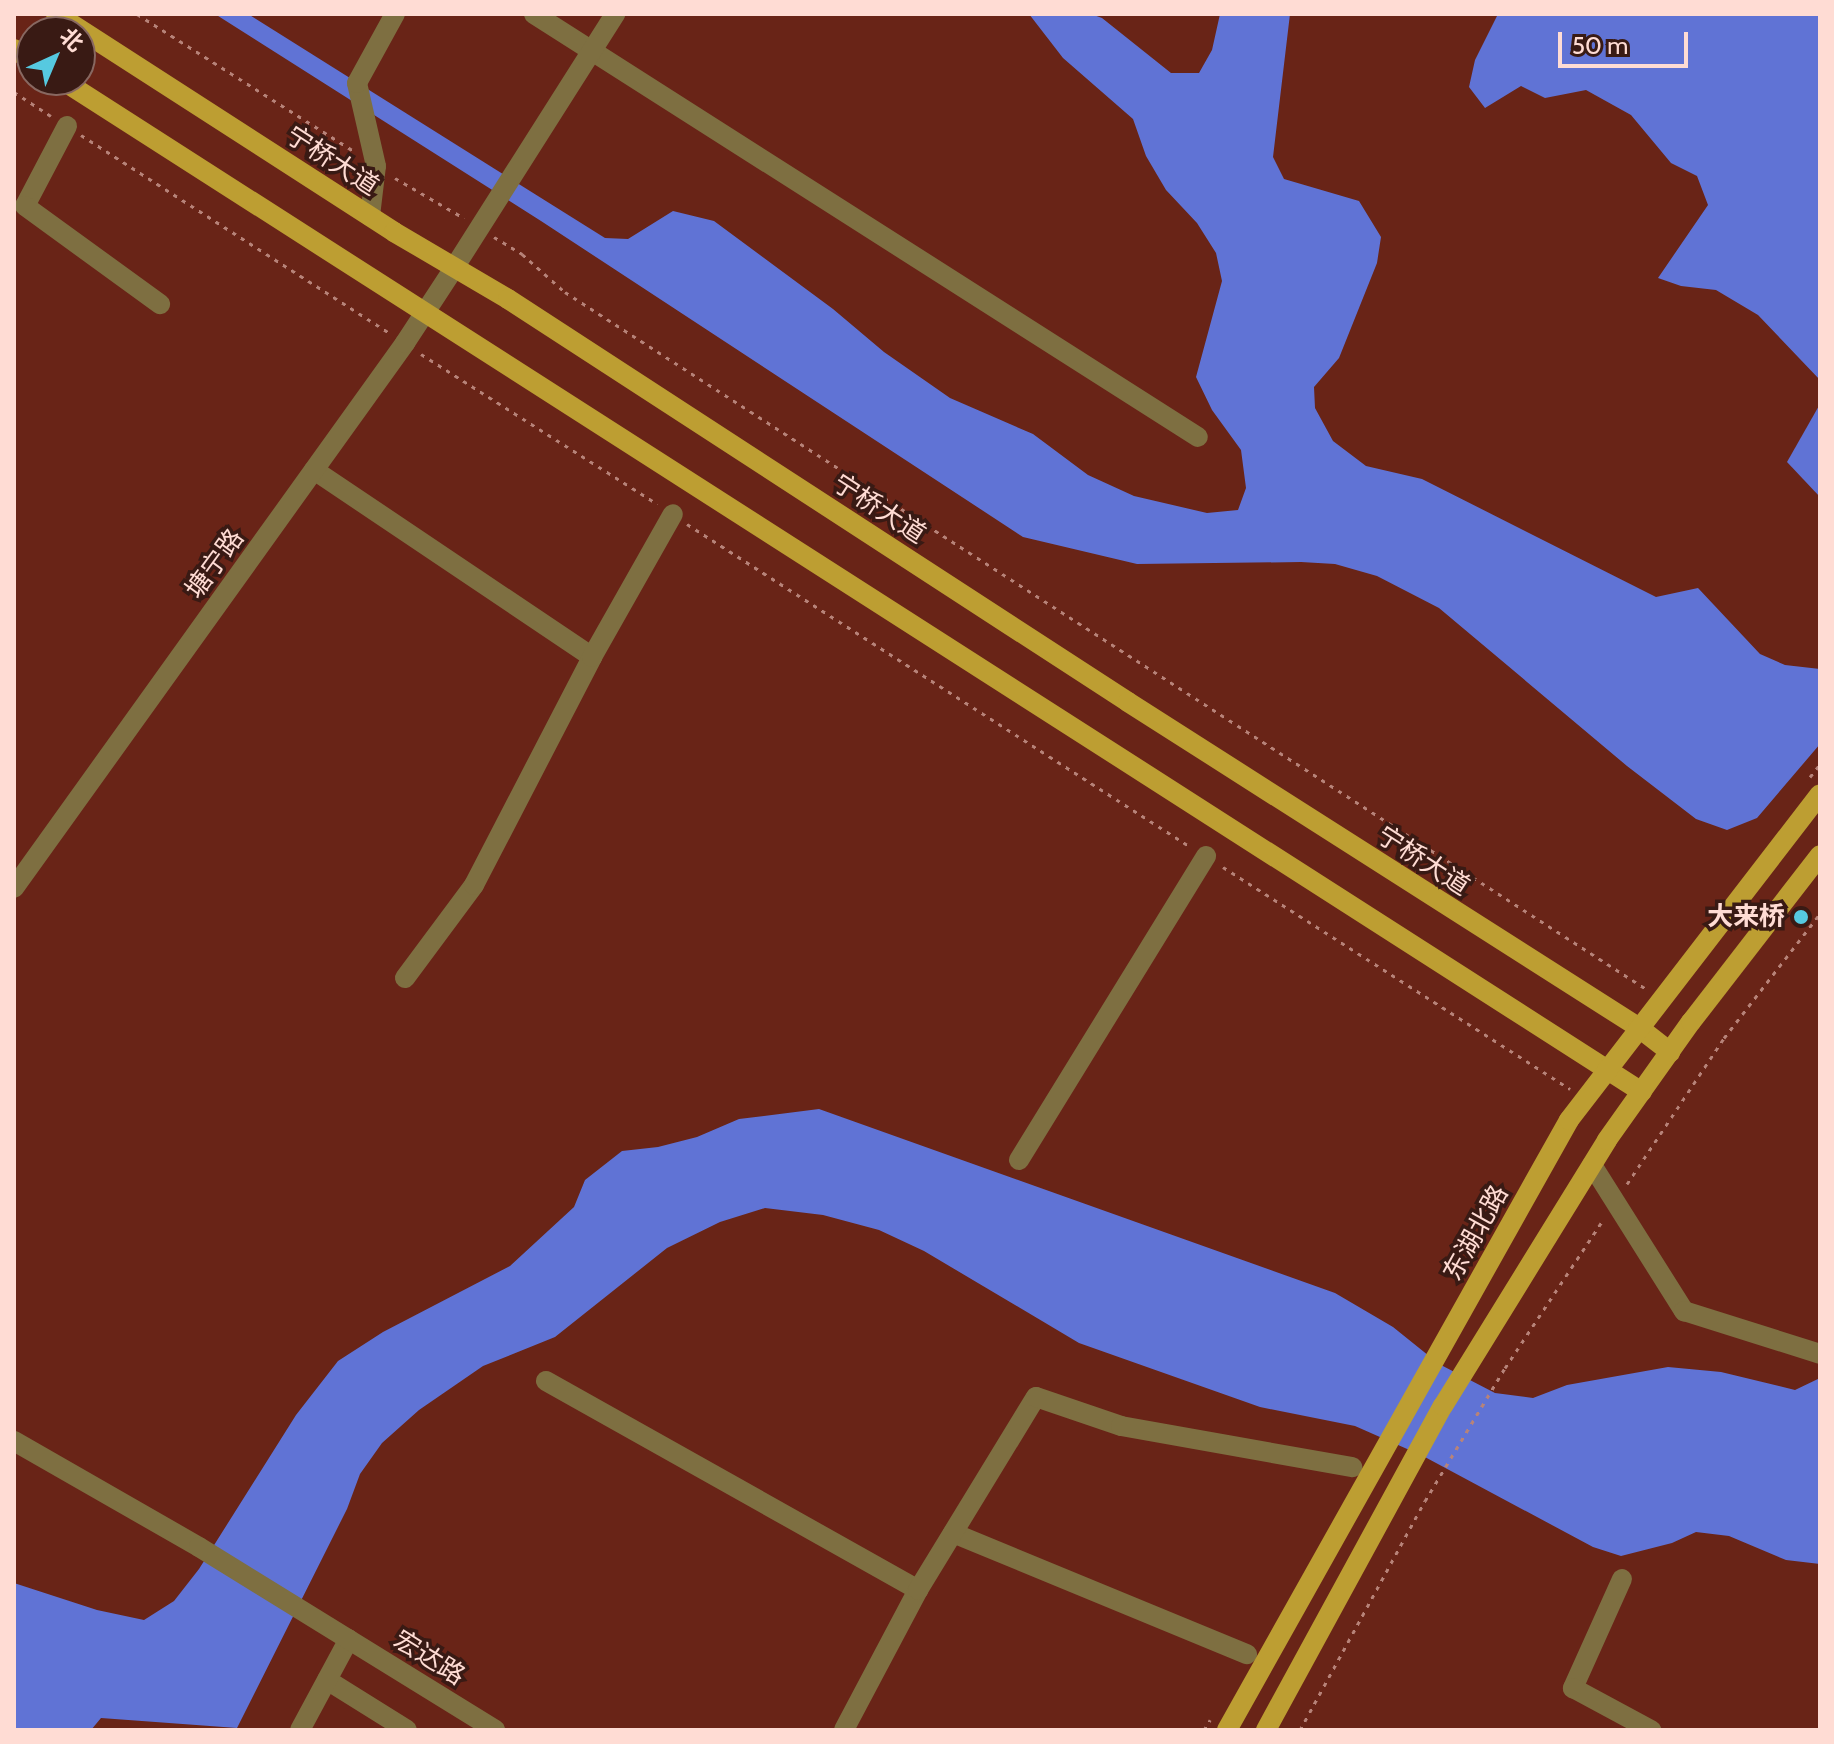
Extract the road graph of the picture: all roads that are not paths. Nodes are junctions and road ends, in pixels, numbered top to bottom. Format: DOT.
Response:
graph roads {
  1 [pos="56,14"];
  2 [pos="395,14"];
  3 [pos="534,14"];
  4 [pos="615,14"];
  5 [pos="593,50"];
  6 [pos="87,96"];
  7 [pos="67,126"];
  8 [pos="370,216"];
  9 [pos="454,268"];
  10 [pos="160,304"];
  11 [pos="426,312"];
  12 [pos="1198,437"];
  13 [pos="314,470"];
  14 [pos="673,514"];
  15 [pos="592,657"];
  16 [pos="1820,794"];
  17 [pos="1820,855"];
  18 [pos="1206,856"];
  19 [pos="14,888"];
  20 [pos="405,978"];
  21 [pos="1638,1027"];
  22 [pos="1670,1052"];
  23 [pos="1607,1069"];
  24 [pos="1642,1092"];
  25 [pos="1019,1160"];
  26 [pos="1592,1165"];
  27 [pos="1820,1354"];
  28 [pos="546,1381"];
  29 [pos="14,1441"];
  30 [pos="1361,1471"];
  31 [pos="953,1533"];
  32 [pos="1622,1579"];
  33 [pos="918,1590"];
  34 [pos="342,1635"];
  35 [pos="1247,1654"];
  36 [pos="327,1680"];
  37 [pos="300,1730"];
  38 [pos="407,1730"];
  39 [pos="495,1730"];
  40 [pos="844,1730"];
  41 [pos="1227,1730"];
  42 [pos="1266,1730"];
  43 [pos="1651,1730"];
  1 -- 8 [label="main road, 宁桥大道"];
  2 -- 8 [label="street"];
  3 -- 5 [label="street"];
  4 -- 5 [label="street, 塘宁路"];
  5 -- 9 [label="street, 塘宁路"];
  5 -- 12 [label="street"];
  6 -- 11 [label="main road"];
  7 -- 10 [label="street"];
  8 -- 9 [label="main road, 宁桥大道"];
  9 -- 11 [label="street, 塘宁路"];
  9 -- 21 [label="main road, 宁桥大道"];
  11 -- 13 [label="street, 塘宁路"];
  11 -- 23 [label="main road"];
  13 -- 15 [label="street"];
  13 -- 19 [label="street, 塘宁路"];
  14 -- 15 [label="street"];
  15 -- 20 [label="street"];
  16 -- 21 [label="main road, 东湖北路"];
  17 -- 22 [label="main road"];
  18 -- 25 [label="street"];
  21 -- 22 [label="main road, 宁桥大道"];
  21 -- 23 [label="main road, 东湖北路"];
  22 -- 24 [label="main road"];
  23 -- 24 [label="main road"];
  23 -- 30 [label="main road, 东湖北路"];
  24 -- 26 [label="main road"];
  26 -- 27 [label="street"];
  26 -- 42 [label="main road"];
  28 -- 33 [label="street"];
  29 -- 34 [label="street, 宏达路"];
  30 -- 31 [label="street"];
  30 -- 41 [label="main road, 东湖北路"];
  31 -- 33 [label="street"];
  31 -- 35 [label="street"];
  32 -- 43 [label="street"];
  33 -- 40 [label="street"];
  34 -- 36 [label="street"];
  34 -- 39 [label="street, 宏达路"];
  36 -- 37 [label="street"];
  36 -- 38 [label="street"];
}
